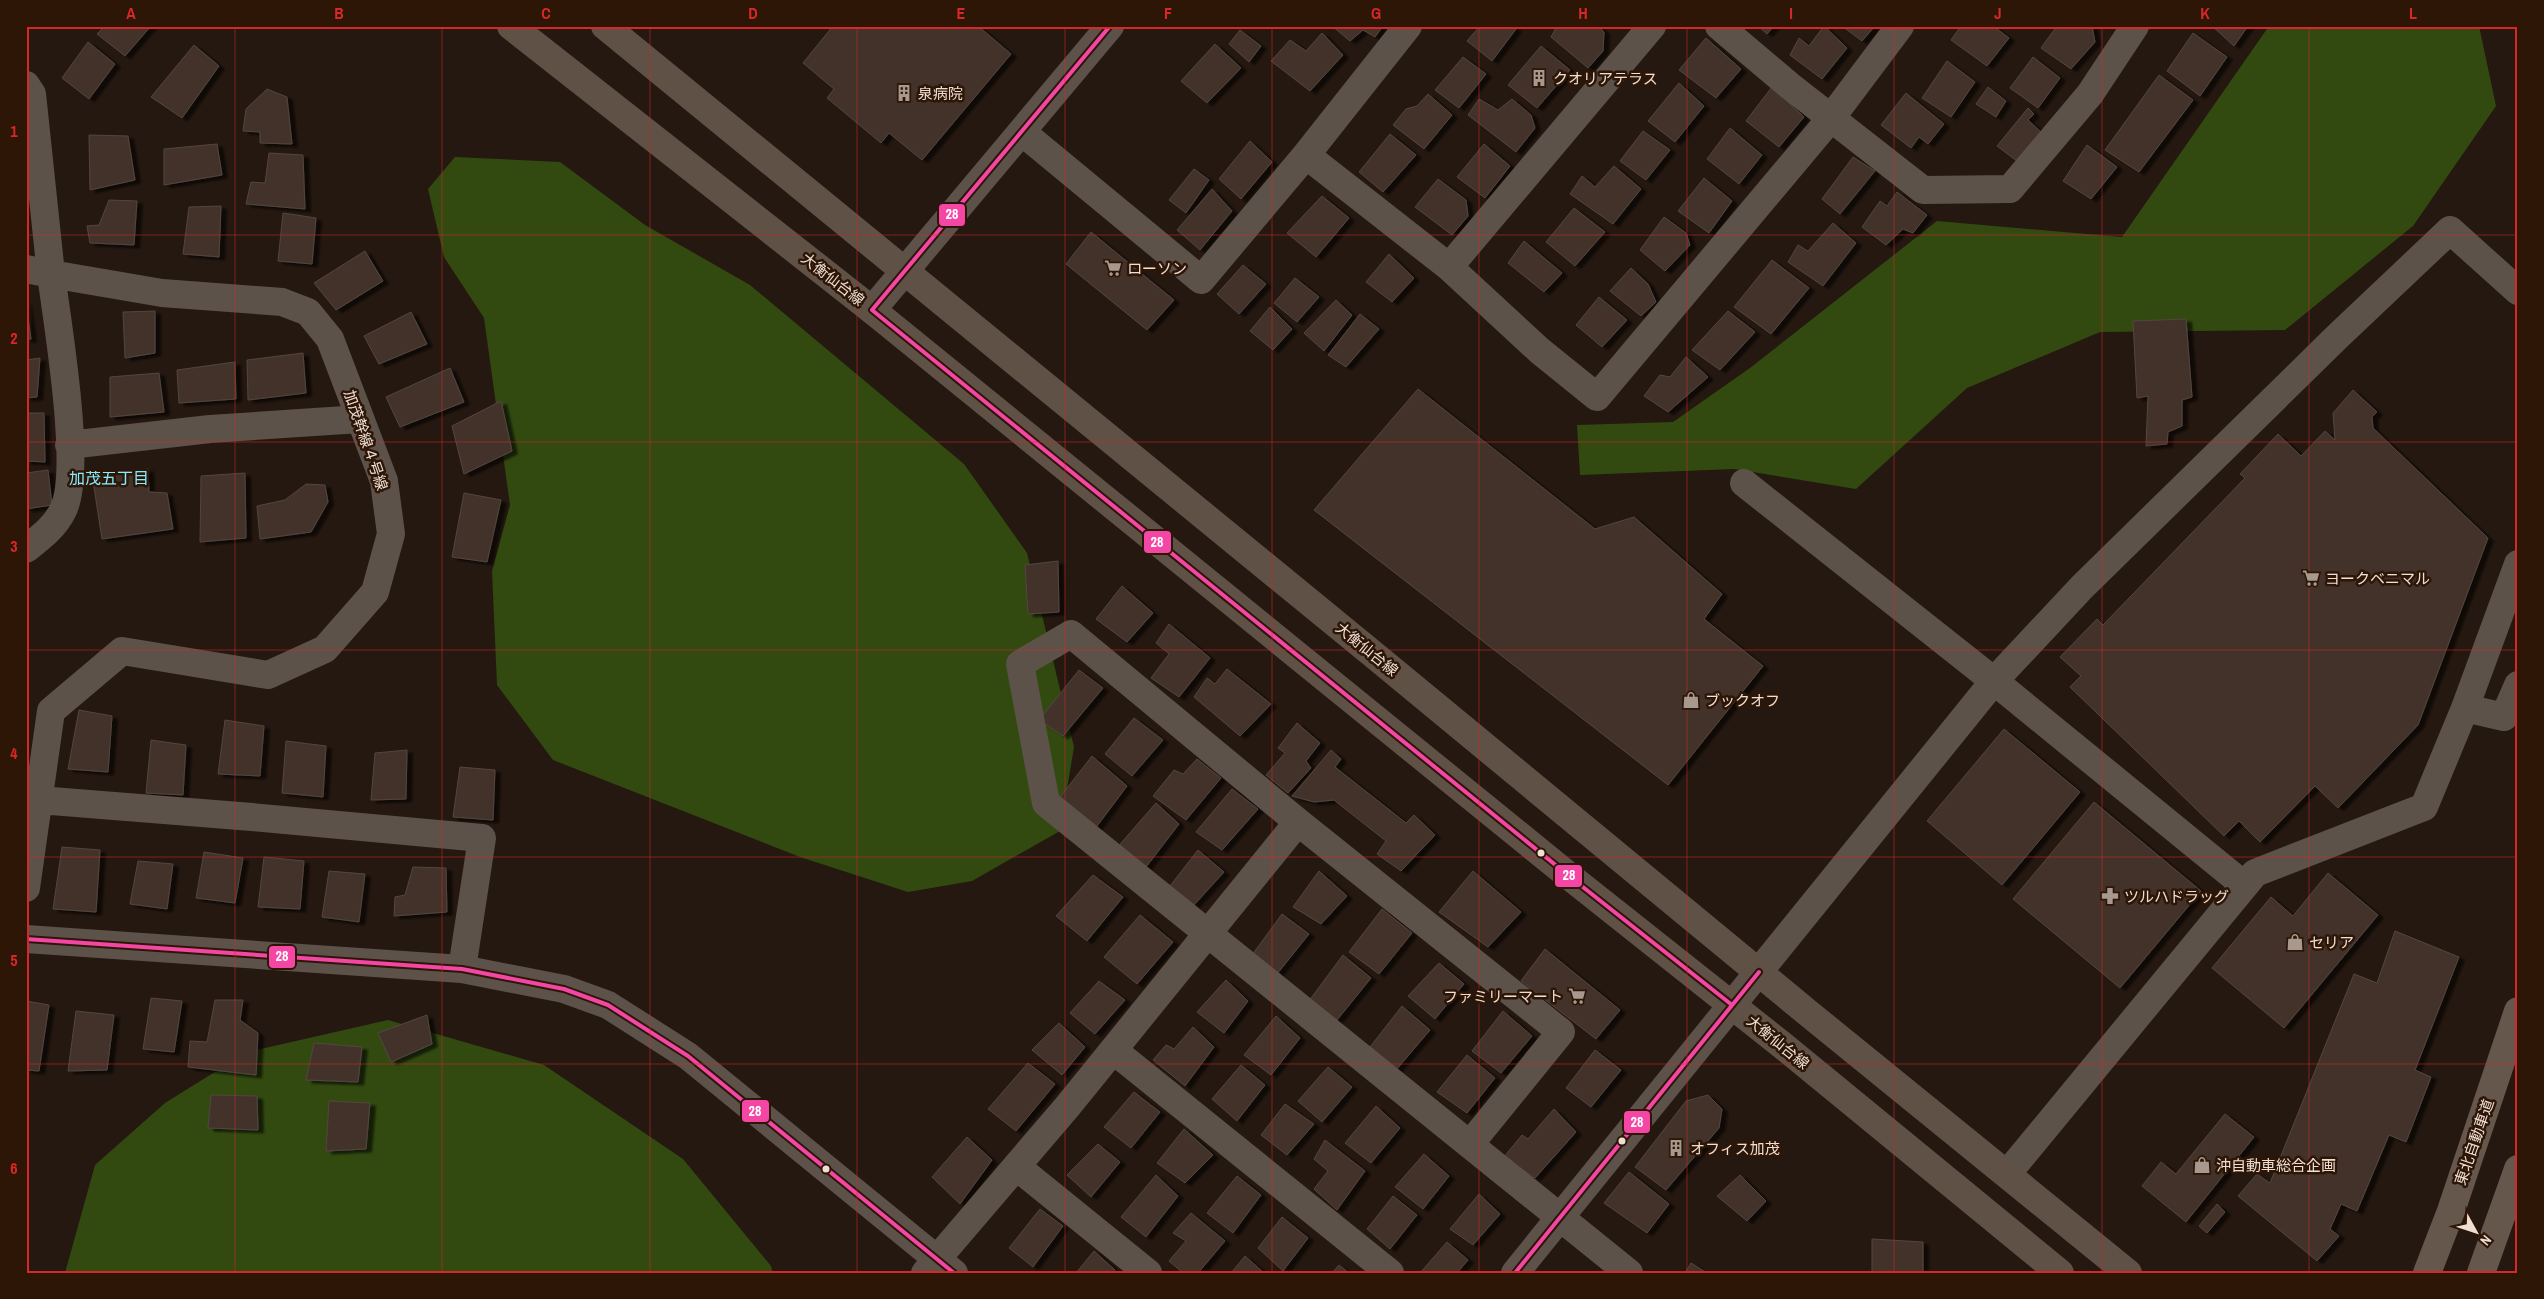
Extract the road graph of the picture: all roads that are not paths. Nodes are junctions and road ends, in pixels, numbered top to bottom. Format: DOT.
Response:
graph roads {
  1 [pos="511,26"];
  2 [pos="605,26"];
  3 [pos="1110,26"];
  4 [pos="1408,26"];
  5 [pos="1652,26"];
  6 [pos="1719,26"];
  7 [pos="1900,26"];
  8 [pos="2136,26"];
  9 [pos="26,85"];
  10 [pos="1831,118"];
  11 [pos="1022,132"];
  12 [pos="1306,154"];
  13 [pos="1449,267"];
  14 [pos="906,271"];
  15 [pos="39,272"];
  16 [pos="2518,291"];
  17 [pos="872,310"];
  18 [pos="360,418"];
  19 [pos="69,445"];
  20 [pos="1744,483"];
  21 [pos="26,549"];
  22 [pos="2518,564"];
  23 [pos="1994,682"];
  24 [pos="2518,685"];
  25 [pos="2465,708"];
  26 [pos="39,800"];
  27 [pos="1298,822"];
  28 [pos="2244,885"];
  29 [pos="26,888"];
  30 [pos="1207,934"];
  31 [pos="26,939"];
  32 [pos="462,969"];
  33 [pos="1759,972"];
  34 [pos="1732,1005"];
  35 [pos="2518,1011"];
  36 [pos="1113,1050"];
  37 [pos="1470,1144"];
  38 [pos="1017,1167"];
  39 [pos="2518,1170"];
  40 [pos="2006,1174"];
  41 [pos="1559,1218"];
  42 [pos="939,1268"];
  43 [pos="1148,1273"];
  44 [pos="1390,1273"];
  45 [pos="1515,1273"];
  46 [pos="1629,1273"];
  47 [pos="2060,1273"];
  48 [pos="2128,1273"];
  49 [pos="2427,1273"];
  50 [pos="2481,1273"];
  1 -- 17 [label="main road, 大衡仙台線"];
  2 -- 14 [label="main road, 大衡仙台線"];
  3 -- 11 [label="street"];
  4 -- 12 [label="street"];
  5 -- 13 [label="street"];
  6 -- 10 [label="street"];
  7 -- 10 [label="street"];
  8 -- 10 [label="street"];
  9 -- 15 [label="street"];
  10 -- 13 [label="street"];
  11 -- 12 [label="street"];
  11 -- 14 [label="street"];
  12 -- 13 [label="street"];
  14 -- 17 [label="street"];
  14 -- 33 [label="main road, 大衡仙台線"];
  15 -- 18 [label="street, 加茂幹線４号線"];
  15 -- 19 [label="street"];
  16 -- 23 [label="street"];
  17 -- 34 [label="main road, 大衡仙台線"];
  18 -- 19 [label="street"];
  18 -- 26 [label="street, 加茂幹線４号線"];
  19 -- 21 [label="street"];
  20 -- 23 [label="street"];
  22 -- 25 [label="street"];
  23 -- 28 [label="street"];
  23 -- 33 [label="street"];
  24 -- 25 [label="street"];
  25 -- 28 [label="street"];
  26 -- 29 [label="street, 加茂幹線４号線"];
  26 -- 32 [label="street"];
  27 -- 30 [label="street"];
  27 -- 30 [label="street"];
  27 -- 37 [label="street"];
  28 -- 40 [label="street"];
  30 -- 36 [label="street"];
  30 -- 37 [label="street"];
  31 -- 32 [label="street"];
  32 -- 42 [label="street"];
  33 -- 34 [label="street"];
  33 -- 40 [label="main road, 大衡仙台線"];
  34 -- 41 [label="street"];
  34 -- 47 [label="main road, 大衡仙台線"];
  35 -- 49 [label="highway, 東北自動車道"];
  36 -- 38 [label="street"];
  36 -- 44 [label="street"];
  37 -- 41 [label="street"];
  38 -- 42 [label="street"];
  38 -- 43 [label="street"];
  39 -- 50 [label="highway"];
  40 -- 48 [label="main road, 大衡仙台線"];
  41 -- 45 [label="street"];
  41 -- 46 [label="street"];
}
